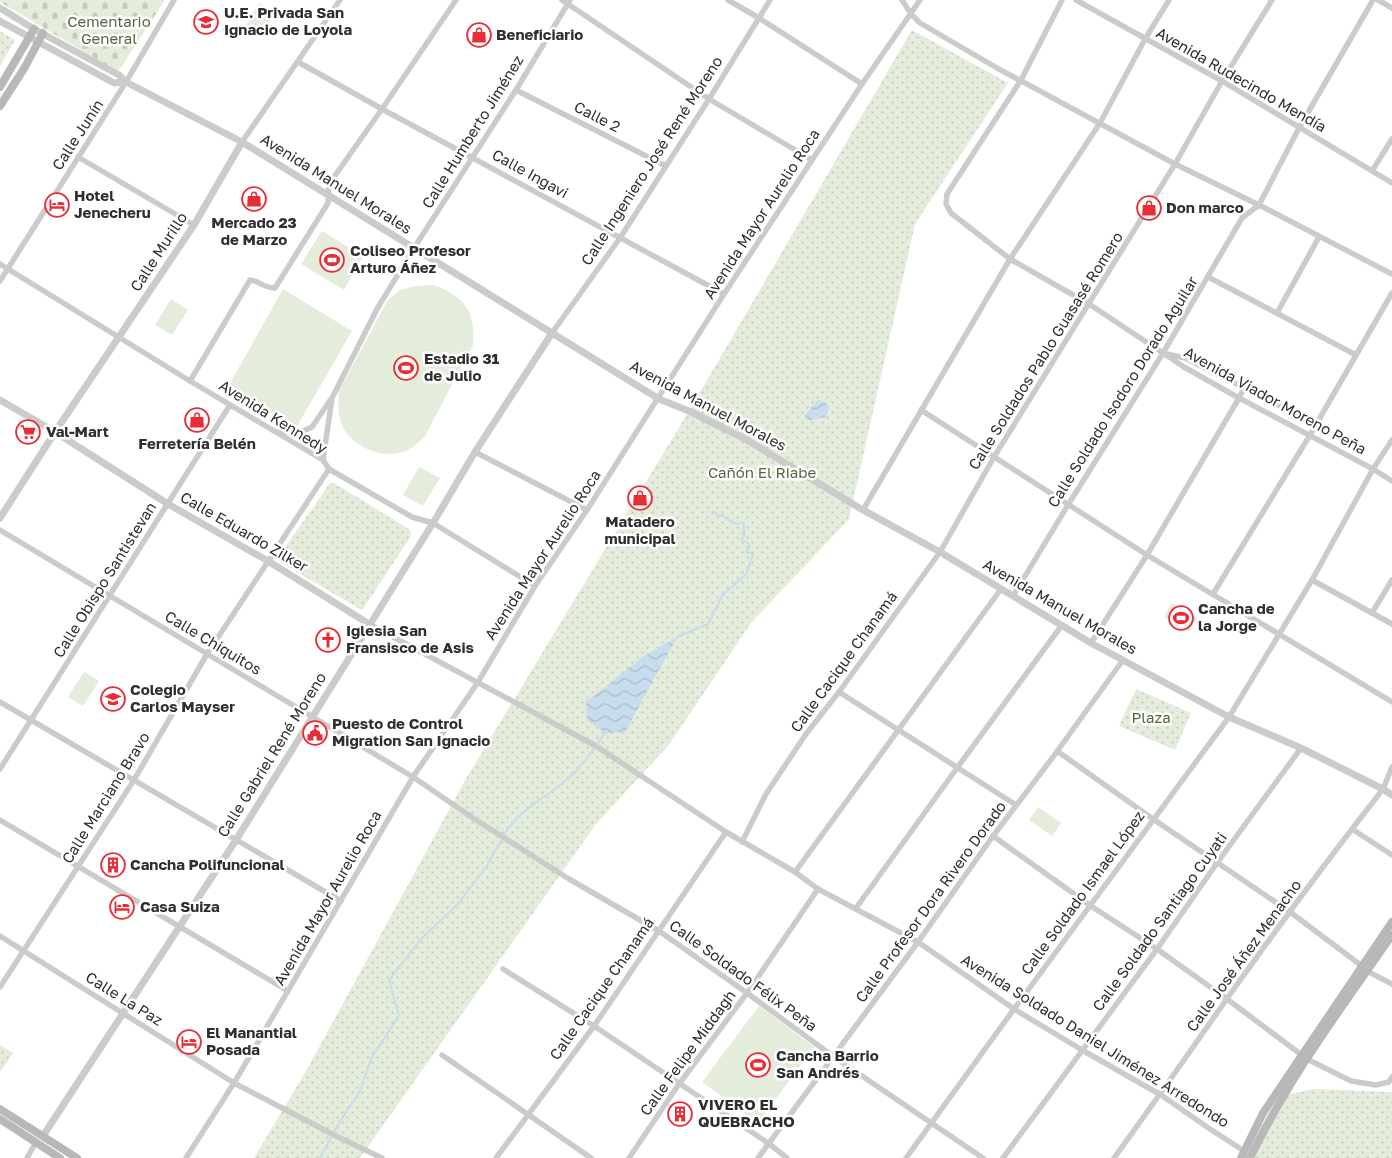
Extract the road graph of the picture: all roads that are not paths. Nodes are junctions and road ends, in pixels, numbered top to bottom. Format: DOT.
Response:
graph roads {
  1 [pos="174,0"];
  2 [pos="340,0"];
  3 [pos="456,0"];
  4 [pos="562,0"];
  5 [pos="728,0"];
  6 [pos="770,0"];
  7 [pos="902,0"];
  8 [pos="920,0"];
  9 [pos="1062,0"];
  10 [pos="1076,0"];
  11 [pos="1169,0"];
  12 [pos="1272,0"];
  13 [pos="1374,0"];
  14 [pos="1378,0"];
  15 [pos="569,2"];
  16 [pos="0,8"];
  17 [pos="1392,8"];
  18 [pos="911,14"];
  19 [pos="759,18"];
  20 [pos="0,20"];
  21 [pos="34,29"];
  22 [pos="43,33"];
  23 [pos="30,37"];
  24 [pos="1145,39"];
  25 [pos="38,42"];
  26 [pos="298,62"];
  27 [pos="3,76"];
  28 [pos="1022,80"];
  29 [pos="1222,81"];
  30 [pos="126,82"];
  31 [pos="862,84"];
  32 [pos="0,87"];
  33 [pos="516,90"];
  34 [pos="709,99"];
  35 [pos="0,106"];
  36 [pos="382,109"];
  37 [pos="1100,123"];
  38 [pos="1299,128"];
  39 [pos="1392,139"];
  40 [pos="242,142"];
  41 [pos="78,157"];
  42 [pos="473,158"];
  43 [pos="812,160"];
  44 [pos="1175,164"];
  45 [pos="666,166"];
  46 [pos="1372,171"];
  47 [pos="1392,183"];
  48 [pos="329,195"];
  49 [pos="1259,205"];
  50 [pos="194,225"];
  51 [pos="620,238"];
  52 [pos="1320,238"];
  53 [pos="414,248"];
  54 [pos="1010,259"];
  55 [pos="0,264"];
  56 [pos="8,269"];
  57 [pos="1392,274"];
  58 [pos="1208,277"];
  59 [pos="0,281"];
  60 [pos="1392,293"];
  61 [pos="724,294"];
  62 [pos="1089,304"];
  63 [pos="1277,313"];
  64 [pos="552,333"];
  65 [pos="120,337"];
  66 [pos="1163,353"];
  67 [pos="1356,355"];
  68 [pos="190,381"];
  69 [pos="1244,388"];
  70 [pos="333,396"];
  71 [pos="1239,398"];
  72 [pos="659,399"];
  73 [pos="0,400"];
  74 [pos="230,405"];
  75 [pos="921,410"];
  76 [pos="1316,424"];
  77 [pos="55,432"];
  78 [pos="276,432"];
  79 [pos="1310,436"];
  80 [pos="1392,440"];
  81 [pos="475,452"];
  82 [pos="994,457"];
  83 [pos="323,460"];
  84 [pos="329,469"];
  85 [pos="1373,469"];
  86 [pos="1392,481"];
  87 [pos="168,504"];
  88 [pos="1068,504"];
  89 [pos="587,510"];
  90 [pos="863,510"];
  91 [pos="0,518"];
  92 [pos="432,523"];
  93 [pos="0,530"];
  94 [pos="940,552"];
  95 [pos="1147,555"];
  96 [pos="268,561"];
  97 [pos="1312,580"];
  98 [pos="1392,580"];
  99 [pos="535,586"];
  100 [pos="1001,589"];
  101 [pos="1212,594"];
  102 [pos="110,596"];
  103 [pos="1013,596"];
  104 [pos="1372,613"];
  105 [pos="369,624"];
  106 [pos="1392,624"];
  107 [pos="1062,626"];
  108 [pos="1279,634"];
  109 [pos="1091,643"];
  110 [pos="207,654"];
  111 [pos="1123,660"];
  112 [pos="478,682"];
  113 [pos="839,692"];
  114 [pos="0,702"];
  115 [pos="1392,702"];
  116 [pos="312,716"];
  117 [pos="1229,717"];
  118 [pos="31,720"];
  119 [pos="898,730"];
  120 [pos="1301,748"];
  121 [pos="1058,751"];
  122 [pos="1392,767"];
  123 [pos="957,768"];
  124 [pos="0,769"];
  125 [pos="413,777"];
  126 [pos="134,780"];
  127 [pos="1382,789"];
  128 [pos="1392,795"];
  129 [pos="1016,806"];
  130 [pos="1153,819"];
  131 [pos="0,820"];
  132 [pos="1352,829"];
  133 [pos="726,832"];
  134 [pos="498,834"];
  135 [pos="993,836"];
  136 [pos="236,840"];
  137 [pos="742,842"];
  138 [pos="1392,854"];
  139 [pos="1217,863"];
  140 [pos="78,867"];
  141 [pos="795,872"];
  142 [pos="818,888"];
  143 [pos="340,901"];
  144 [pos="1091,906"];
  145 [pos="856,908"];
  146 [pos="1290,912"];
  147 [pos="1392,922"];
  148 [pos="180,927"];
  149 [pos="659,931"];
  150 [pos="1392,935"];
  151 [pos="0,936"];
  152 [pos="918,942"];
  153 [pos="1157,949"];
  154 [pos="24,951"];
  155 [pos="1364,968"];
  156 [pos="503,969"];
  157 [pos="1392,984"];
  158 [pos="0,987"];
  159 [pos="288,991"];
  160 [pos="747,993"];
  161 [pos="1227,999"];
  162 [pos="1014,1009"];
  163 [pos="123,1013"];
  164 [pos="594,1026"];
  165 [pos="1082,1050"];
  166 [pos="442,1055"];
  167 [pos="834,1057"];
  168 [pos="1305,1057"];
  169 [pos="1392,1077"];
  170 [pos="234,1083"];
  171 [pos="679,1084"];
  172 [pos="1160,1095"];
  173 [pos="0,1109"];
  174 [pos="528,1114"];
  175 [pos="0,1119"];
  176 [pos="932,1123"];
  177 [pos="43,1136"];
  178 [pos="36,1142"];
  179 [pos="768,1144"];
  180 [pos="1242,1154"];
  181 [pos="27,1158"];
  182 [pos="60,1158"];
  183 [pos="77,1158"];
  184 [pos="186,1158"];
  185 [pos="382,1158"];
  186 [pos="496,1158"];
  187 [pos="591,1158"];
  188 [pos="629,1158"];
  189 [pos="758,1158"];
  190 [pos="787,1158"];
  191 [pos="906,1158"];
  192 [pos="983,1158"];
  193 [pos="1003,1158"];
  194 [pos="1114,1158"];
  195 [pos="1250,1158"];
  1 -- 30 [label="street, Calle Junín"];
  2 -- 26 [label="street, Calle Murillo"];
  3 -- 36 [label="street"];
  4 -- 15 [label="street"];
  5 -- 19 [label="street"];
  6 -- 19 [label="street, Calle Ingeniero José René Moreno"];
  7 -- 18 [label="street"];
  8 -- 18 [label="street, Avenida Mayor Aurelio Roca"];
  9 -- 28 [label="street"];
  10 -- 24 [label="street, Avenida Rudecindo Mendía"];
  11 -- 24 [label="street"];
  12 -- 29 [label="street, Calle Soldados Pablo Guasasé Romero"];
  13 -- 38 [label="street"];
  14 -- 17 [label="street"];
  15 -- 33 [label="street, Calle Humberto Jiménez"];
  15 -- 34 [label="street"];
  16 -- 21 [label="street, Avenida Manuel Morales"];
  18 -- 28 [label="street"];
  18 -- 31 [label="street, Avenida Mayor Aurelio Roca"];
  19 -- 31 [label="street"];
  19 -- 34 [label="street, Calle Ingeniero José René Moreno"];
  20 -- 23 [label="street, Avenida Manuel Morales"];
  21 -- 22 [label="street, Avenida Manuel Morales"];
  21 -- 23 [label="main road"];
  22 -- 25 [label="main road"];
  22 -- 30 [label="street, Avenida Manuel Morales"];
  23 -- 25 [label="street, Avenida Manuel Morales"];
  23 -- 27 [label="main road"];
  24 -- 29 [label="street, Avenida Rudecindo Mendía"];
  24 -- 37 [label="street"];
  25 -- 30 [label="street, Avenida Manuel Morales"];
  25 -- 35 [label="main road"];
  26 -- 36 [label="street, Calle Ingavi"];
  26 -- 40 [label="street, Calle Murillo"];
  27 -- 32 [label="main road"];
  28 -- 37 [label="street"];
  28 -- 54 [label="street"];
  29 -- 38 [label="street, Avenida Rudecindo Mendía"];
  29 -- 44 [label="street, Calle Soldados Pablo Guasasé Romero"];
  30 -- 40 [label="street, Avenida Manuel Morales"];
  30 -- 41 [label="street, Calle Junín"];
  31 -- 43 [label="street, Avenida Mayor Aurelio Roca"];
  33 -- 42 [label="street, Calle Humberto Jiménez"];
  33 -- 45 [label="street, Calle 2"];
  34 -- 43 [label="street"];
  34 -- 45 [label="street, Calle Ingeniero José René Moreno"];
  36 -- 42 [label="street, Calle Ingavi"];
  36 -- 48 [label="street"];
  37 -- 44 [label="street"];
  37 -- 54 [label="street"];
  38 -- 46 [label="street, Avenida Rudecindo Mendía"];
  38 -- 49 [label="street"];
  39 -- 46 [label="street"];
  40 -- 48 [label="street, Avenida Manuel Morales"];
  40 -- 50 [label="street, Calle Murillo"];
  41 -- 50 [label="street"];
  41 -- 56 [label="street, Calle Junín"];
  42 -- 51 [label="street, Calle Ingavi"];
  42 -- 53 [label="street, Calle Humberto Jiménez"];
  43 -- 61 [label="street, Avenida Mayor Aurelio Roca"];
  44 -- 49 [label="street"];
  44 -- 62 [label="street, Calle Soldados Pablo Guasasé Romero"];
  45 -- 51 [label="street, Calle Ingeniero José René Moreno"];
  46 -- 47 [label="street, Avenida Rudecindo Mendía"];
  48 -- 53 [label="street, Avenida Manuel Morales"];
  48 -- 68 [label="street"];
  49 -- 52 [label="street"];
  49 -- 58 [label="street, Calle Soldado Isodoro Dorado Aguilar"];
  50 -- 65 [label="street, Calle Murillo"];
  51 -- 61 [label="street, Calle Ingavi"];
  51 -- 64 [label="street, Calle Ingeniero José René Moreno"];
  52 -- 57 [label="street"];
  52 -- 63 [label="street"];
  53 -- 64 [label="street, Avenida Manuel Morales"];
  53 -- 70 [label="street, Calle Humberto Jiménez"];
  54 -- 62 [label="street"];
  54 -- 75 [label="street"];
  55 -- 56 [label="street, Avenida Kennedy"];
  56 -- 59 [label="street, Calle Junín"];
  56 -- 65 [label="street, Avenida Kennedy"];
  58 -- 63 [label="street"];
  58 -- 66 [label="street, Calle Soldado Isodoro Dorado Aguilar"];
  60 -- 67 [label="street"];
  61 -- 72 [label="street, Avenida Mayor Aurelio Roca"];
  62 -- 66 [label="street"];
  62 -- 82 [label="street, Calle Soldados Pablo Guasasé Romero"];
  63 -- 67 [label="street"];
  64 -- 72 [label="street, Avenida Manuel Morales"];
  64 -- 81 [label="street, Calle Gabriel René Moreno"];
  65 -- 68 [label="street, Avenida Kennedy"];
  65 -- 77 [label="street, Calle Murillo"];
  66 -- 69 [label="street, Avenida Viador Moreno Peña"];
  66 -- 71 [label="street, Avenida Viador Moreno Peña"];
  66 -- 88 [label="street, Calle Soldado Isodoro Dorado Aguilar"];
  67 -- 76 [label="street"];
  68 -- 74 [label="street, Avenida Kennedy"];
  69 -- 71 [label="street"];
  69 -- 76 [label="street, Avenida Viador Moreno Peña"];
  70 -- 78 [label="street, Calle Humberto Jiménez"];
  70 -- 83 [label="street"];
  71 -- 79 [label="street, Avenida Viador Moreno Peña"];
  71 -- 95 [label="street"];
  72 -- 89 [label="street, Avenida Mayor Aurelio Roca"];
  72 -- 90 [label="street, Avenida Manuel Morales"];
  73 -- 77 [label="street, Calle Eduardo Zilker"];
  74 -- 78 [label="street, Avenida Kennedy"];
  74 -- 87 [label="street, Calle Obispo Santistevan"];
  75 -- 82 [label="street"];
  75 -- 90 [label="street"];
  76 -- 79 [label="street"];
  77 -- 87 [label="street, Calle Eduardo Zilker"];
  77 -- 91 [label="street, Calle Murillo"];
  78 -- 83 [label="street, Avenida Kennedy"];
  79 -- 85 [label="street, Avenida Viador Moreno Peña"];
  79 -- 101 [label="street"];
  80 -- 85 [label="street, Calle Soldado Ismael López"];
  81 -- 89 [label="street"];
  81 -- 92 [label="street, Calle Gabriel René Moreno"];
  82 -- 88 [label="street"];
  82 -- 94 [label="street, Calle Soldados Pablo Guasasé Romero"];
  83 -- 84 [label="street, Avenida Kennedy"];
  84 -- 92 [label="street, Avenida Kennedy"];
  84 -- 96 [label="street, Calle Marciano Bravo"];
  85 -- 86 [label="street, Avenida Viador Moreno Peña"];
  85 -- 97 [label="street, Calle Soldado Ismael López"];
  87 -- 96 [label="street, Calle Eduardo Zilker"];
  87 -- 102 [label="street, Calle Obispo Santistevan"];
  88 -- 95 [label="street"];
  88 -- 103 [label="street, Calle Soldado Isodoro Dorado Aguilar"];
  89 -- 99 [label="street, Avenida Mayor Aurelio Roca"];
  90 -- 94 [label="street, Avenida Manuel Morales"];
  92 -- 99 [label="street, Avenida Kennedy"];
  92 -- 105 [label="street, Calle Gabriel René Moreno"];
  93 -- 102 [label="street, Calle Chiquitos"];
  94 -- 100 [label="street, Avenida Manuel Morales"];
  94 -- 113 [label="street, Calle Cacique Chanamá"];
  95 -- 101 [label="street"];
  95 -- 109 [label="street"];
  96 -- 105 [label="street, Calle Eduardo Zilker"];
  96 -- 110 [label="street, Calle Marciano Bravo"];
  97 -- 104 [label="street"];
  97 -- 108 [label="street, Calle Soldado Ismael López"];
  98 -- 104 [label="street"];
  99 -- 112 [label="street, Avenida Mayor Aurelio Roca"];
  100 -- 103 [label="street, Avenida Manuel Morales"];
  100 -- 119 [label="street"];
  101 -- 108 [label="street"];
  102 -- 110 [label="street, Calle Chiquitos"];
  102 -- 118 [label="street, Calle Obispo Santistevan"];
  103 -- 107 [label="street, Avenida Manuel Morales"];
  104 -- 106 [label="street"];
  105 -- 112 [label="street, Calle Eduardo Zilker"];
  105 -- 116 [label="street, Calle Gabriel René Moreno"];
  107 -- 109 [label="street, Avenida Manuel Morales"];
  107 -- 123 [label="street"];
  108 -- 115 [label="street"];
  108 -- 117 [label="street, Calle Soldado Ismael López"];
  109 -- 111 [label="street, Avenida Manuel Morales"];
  110 -- 116 [label="street, Calle Chiquitos"];
  110 -- 126 [label="street, Calle Marciano Bravo"];
  111 -- 117 [label="street, Avenida Manuel Morales"];
  111 -- 121 [label="street, Calle Profesor Dora Rivero Dorado"];
  112 -- 125 [label="street, Avenida Mayor Aurelio Roca"];
  112 -- 133 [label="street, Calle Eduardo Zilker"];
  113 -- 119 [label="street"];
  113 -- 137 [label="street, Calle Cacique Chanamá"];
  114 -- 118 [label="street"];
  116 -- 125 [label="street, Calle Chiquitos"];
  116 -- 136 [label="street, Calle Gabriel René Moreno"];
  117 -- 120 [label="street, Avenida Manuel Morales"];
  117 -- 130 [label="street, Calle Soldado Ismael López"];
  118 -- 124 [label="street, Calle Obispo Santistevan"];
  118 -- 126 [label="street"];
  119 -- 123 [label="street"];
  119 -- 141 [label="street"];
  120 -- 127 [label="street, Avenida Manuel Morales"];
  120 -- 139 [label="street, Calle Soldado Santiago Cuyati"];
  121 -- 129 [label="street, Calle Profesor Dora Rivero Dorado"];
  121 -- 130 [label="street"];
  122 -- 127 [label="street, Calle José Áñez Menacho"];
  123 -- 129 [label="street"];
  123 -- 145 [label="street"];
  125 -- 134 [label="street, Calle Chiquitos"];
  125 -- 143 [label="street, Avenida Mayor Aurelio Roca"];
  126 -- 136 [label="street"];
  126 -- 140 [label="street, Calle Marciano Bravo"];
  127 -- 128 [label="street, Avenida Manuel Morales"];
  127 -- 132 [label="street, Calle José Áñez Menacho"];
  129 -- 135 [label="street, Calle Profesor Dora Rivero Dorado"];
  130 -- 139 [label="street"];
  130 -- 144 [label="street, Calle Soldado Ismael López"];
  131 -- 140 [label="street"];
  132 -- 138 [label="street"];
  132 -- 146 [label="street, Calle José Áñez Menacho"];
  133 -- 137 [label="street, Avenida Soldado Daniel Jiménez Arredondo"];
  133 -- 149 [label="street, Calle Cacique Chanamá"];
  134 -- 149 [label="street, Calle Soldado Félix Peña"];
  135 -- 144 [label="street"];
  135 -- 152 [label="street, Calle Profesor Dora Rivero Dorado"];
  136 -- 143 [label="street"];
  136 -- 148 [label="street, Calle Gabriel René Moreno"];
  137 -- 141 [label="street, Avenida Soldado Daniel Jiménez Arredondo"];
  139 -- 146 [label="street"];
  139 -- 153 [label="street, Calle Soldado Santiago Cuyati"];
  140 -- 148 [label="street"];
  140 -- 154 [label="street, Calle Marciano Bravo"];
  141 -- 142 [label="street, Avenida Soldado Daniel Jiménez Arredondo"];
  142 -- 145 [label="street, Avenida Soldado Daniel Jiménez Arredondo"];
  142 -- 160 [label="street, Calle Felipe Middagh"];
  143 -- 159 [label="street, Avenida Mayor Aurelio Roca"];
  144 -- 153 [label="street"];
  144 -- 162 [label="street, Calle Soldado Ismael López"];
  145 -- 152 [label="street, Avenida Soldado Daniel Jiménez Arredondo"];
  146 -- 155 [label="street"];
  146 -- 161 [label="street, Calle José Áñez Menacho"];
  147 -- 155 [label="main road"];
  148 -- 159 [label="street"];
  148 -- 163 [label="street, Calle Gabriel René Moreno"];
  149 -- 160 [label="street, Calle Soldado Félix Peña"];
  149 -- 164 [label="street, Calle Cacique Chanamá"];
  150 -- 155 [label="main road"];
  151 -- 154 [label="street, Calle La Paz"];
  152 -- 162 [label="street, Avenida Soldado Daniel Jiménez Arredondo"];
  152 -- 167 [label="street, Calle Profesor Dora Rivero Dorado"];
  153 -- 161 [label="street"];
  153 -- 165 [label="street, Calle Soldado Santiago Cuyati"];
  154 -- 158 [label="street, Calle Marciano Bravo"];
  154 -- 163 [label="street, Calle La Paz"];
  155 -- 157 [label="street"];
  155 -- 168 [label="main road"];
  156 -- 164 [label="street"];
  159 -- 170 [label="street, Avenida Mayor Aurelio Roca"];
  160 -- 167 [label="street, Calle Soldado Félix Peña"];
  160 -- 171 [label="street, Calle Felipe Middagh"];
  161 -- 168 [label="street"];
  161 -- 172 [label="street, Calle José Áñez Menacho"];
  162 -- 165 [label="street, Avenida Soldado Daniel Jiménez Arredondo"];
  162 -- 176 [label="street, Calle Soldado Ismael López"];
  163 -- 170 [label="street, Calle La Paz"];
  163 -- 177 [label="street, Calle Gabriel René Moreno"];
  164 -- 171 [label="street"];
  164 -- 174 [label="street, Calle Cacique Chanamá"];
  165 -- 172 [label="street, Avenida Soldado Daniel Jiménez Arredondo"];
  165 -- 193 [label="street, Calle Soldado Santiago Cuyati"];
  166 -- 174 [label="street"];
  167 -- 176 [label="street, Calle Soldado Félix Peña"];
  167 -- 179 [label="street, Calle Profesor Dora Rivero Dorado"];
  168 -- 169 [label="street"];
  168 -- 180 [label="main road"];
  168 -- 195 [label="main road"];
  170 -- 184 [label="street, Avenida Mayor Aurelio Roca"];
  170 -- 185 [label="street, Calle La Paz"];
  171 -- 179 [label="street"];
  171 -- 188 [label="street, Calle Felipe Middagh"];
  172 -- 180 [label="street, Avenida Soldado Daniel Jiménez Arredondo"];
  172 -- 194 [label="street, Calle José Áñez Menacho"];
  173 -- 177 [label="main road"];
  174 -- 186 [label="street, Calle Cacique Chanamá"];
  174 -- 187 [label="street"];
  175 -- 178 [label="main road"];
  176 -- 191 [label="street, Calle Soldado Ismael López"];
  176 -- 192 [label="street, Calle Soldado Félix Peña"];
  177 -- 183 [label="main road"];
  178 -- 181 [label="street"];
  178 -- 182 [label="main road"];
  179 -- 189 [label="street, Calle Profesor Dora Rivero Dorado"];
  179 -- 190 [label="street"];
}
